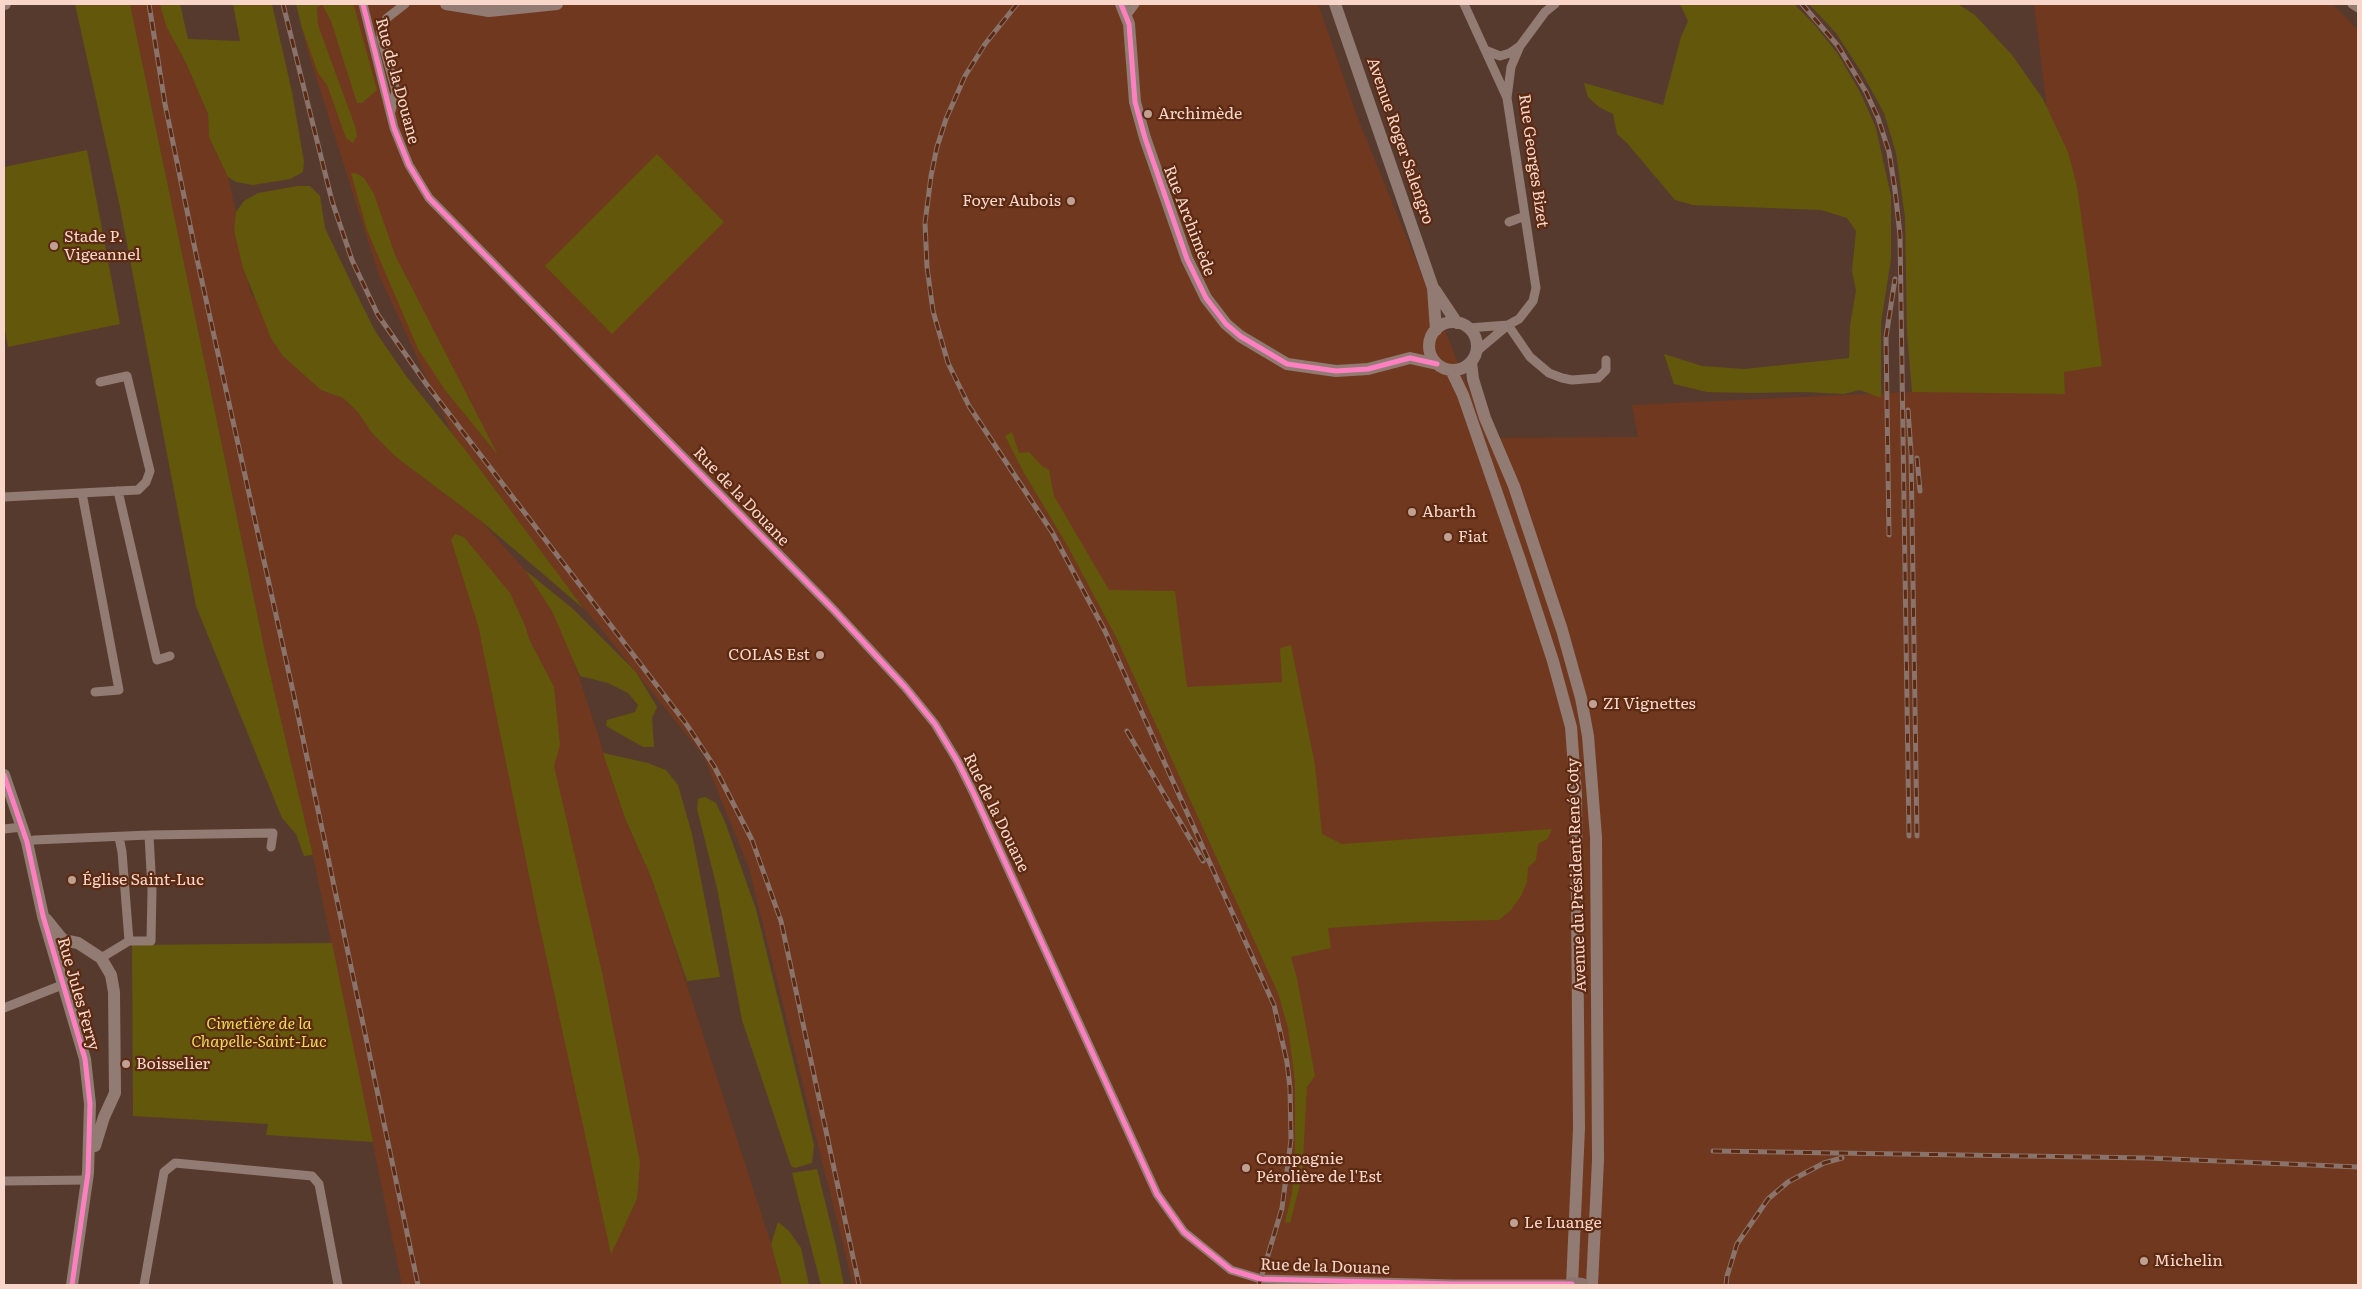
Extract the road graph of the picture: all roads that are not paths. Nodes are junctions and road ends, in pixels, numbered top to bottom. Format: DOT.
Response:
graph roads {
  1 [pos="363,4"];
  2 [pos="405,4"];
  3 [pos="446,4"];
  4 [pos="557,4"];
  5 [pos="1135,4"];
  6 [pos="1335,4"];
  7 [pos="1464,4"];
  8 [pos="1554,4"];
  9 [pos="2352,4"];
  10 [pos="2358,8"];
  11 [pos="1124,10"];
  12 [pos="1520,46"];
  13 [pos="1485,50"];
  14 [pos="1507,98"];
  15 [pos="390,114"];
  16 [pos="1525,216"];
  17 [pos="1509,222"];
  18 [pos="1434,288"];
  19 [pos="1462,325"];
  20 [pos="1508,325"];
  21 [pos="1434,333"];
  22 [pos="1477,351"];
  23 [pos="1410,358"];
  24 [pos="1606,360"];
  25 [pos="1471,362"];
  26 [pos="1437,364"];
  27 [pos="1451,370"];
  28 [pos="100,382"];
  29 [pos="118,491"];
  30 [pos="82,493"];
  31 [pos="4,497"];
  32 [pos="170,656"];
  33 [pos="95,692"];
  34 [pos="4,775"];
  35 [pos="22,827"];
  36 [pos="4,829"];
  37 [pos="149,835"];
  38 [pos="119,837"];
  39 [pos="27,842"];
  40 [pos="270,847"];
  41 [pos="42,916"];
  42 [pos="63,940"];
  43 [pos="129,942"];
  44 [pos="53,955"];
  45 [pos="101,958"];
  46 [pos="62,985"];
  47 [pos="4,1008"];
  48 [pos="90,1104"];
  49 [pos="110,1106"];
  50 [pos="88,1177"];
  51 [pos="4,1181"];
  52 [pos="1430,1284"];
  53 [pos="72,1285"];
  54 [pos="144,1285"];
  55 [pos="338,1285"];
  56 [pos="1576,1285"];
  57 [pos="1592,1285"];
  1 -- 15 [label="street, Rue de la Douane"];
  2 -- 15 [label="street, Rue de la Douane"];
  3 -- 4 [label="main road"];
  5 -- 11 [label="street, Rue Archimède"];
  6 -- 18 [label="main road, Avenue Roger Salengro"];
  7 -- 13 [label="street"];
  8 -- 12 [label="street, Rue Georges Bizet"];
  9 -- 10 [label="street"];
  11 -- 23 [label="main road, Rue Archimède"];
  12 -- 13 [label="street"];
  12 -- 14 [label="street, Rue Georges Bizet"];
  13 -- 14 [label="street"];
  14 -- 16 [label="street, Rue Georges Bizet"];
  15 -- 52 [label="street, Rue de la Douane"];
  16 -- 17 [label="street"];
  16 -- 20 [label="street, Rue Georges Bizet"];
  18 -- 19 [label="main road, Avenue Roger Salengro"];
  18 -- 21 [label="main road, Avenue Roger Salengro"];
  19 -- 20 [label="street"];
  19 -- 21 [label="main road"];
  19 -- 22 [label="main road"];
  20 -- 22 [label="street, Rue Georges Bizet"];
  20 -- 24 [label="street"];
  21 -- 23 [label="main road"];
  21 -- 26 [label="main road"];
  22 -- 25 [label="main road"];
  23 -- 26 [label="main road, Rue Archimède"];
  25 -- 27 [label="main road"];
  25 -- 57 [label="main road, Avenue du Président René Coty"];
  26 -- 27 [label="main road"];
  27 -- 56 [label="main road, Avenue du Président René Coty"];
  28 -- 29 [label="street"];
  29 -- 30 [label="street"];
  29 -- 32 [label="street"];
  30 -- 31 [label="street"];
  30 -- 33 [label="street"];
  34 -- 35 [label="main road, Rue Jules Ferry"];
  35 -- 36 [label="street"];
  35 -- 39 [label="main road, Rue Jules Ferry"];
  37 -- 38 [label="street"];
  37 -- 40 [label="street"];
  37 -- 43 [label="street"];
  38 -- 39 [label="street"];
  38 -- 43 [label="street"];
  39 -- 41 [label="main road, Rue Jules Ferry"];
  41 -- 42 [label="main road, Rue Jules Ferry"];
  41 -- 44 [label="main road, Rue Jules Ferry"];
  42 -- 44 [label="main road, Rue Jules Ferry"];
  42 -- 45 [label="main road, Rue Jules Ferry"];
  43 -- 45 [label="street"];
  44 -- 46 [label="main road, Rue Jules Ferry"];
  45 -- 49 [label="main road, Rue Jules Ferry"];
  46 -- 47 [label="street"];
  46 -- 48 [label="main road, Rue Jules Ferry"];
  48 -- 49 [label="main road"];
  48 -- 50 [label="main road, Rue Jules Ferry"];
  49 -- 50 [label="main road, Rue Jules Ferry"];
  50 -- 51 [label="street"];
  50 -- 53 [label="main road, Rue Jules Ferry"];
  52 -- 56 [label="street, Rue de la Douane"];
  54 -- 55 [label="street"];
}
